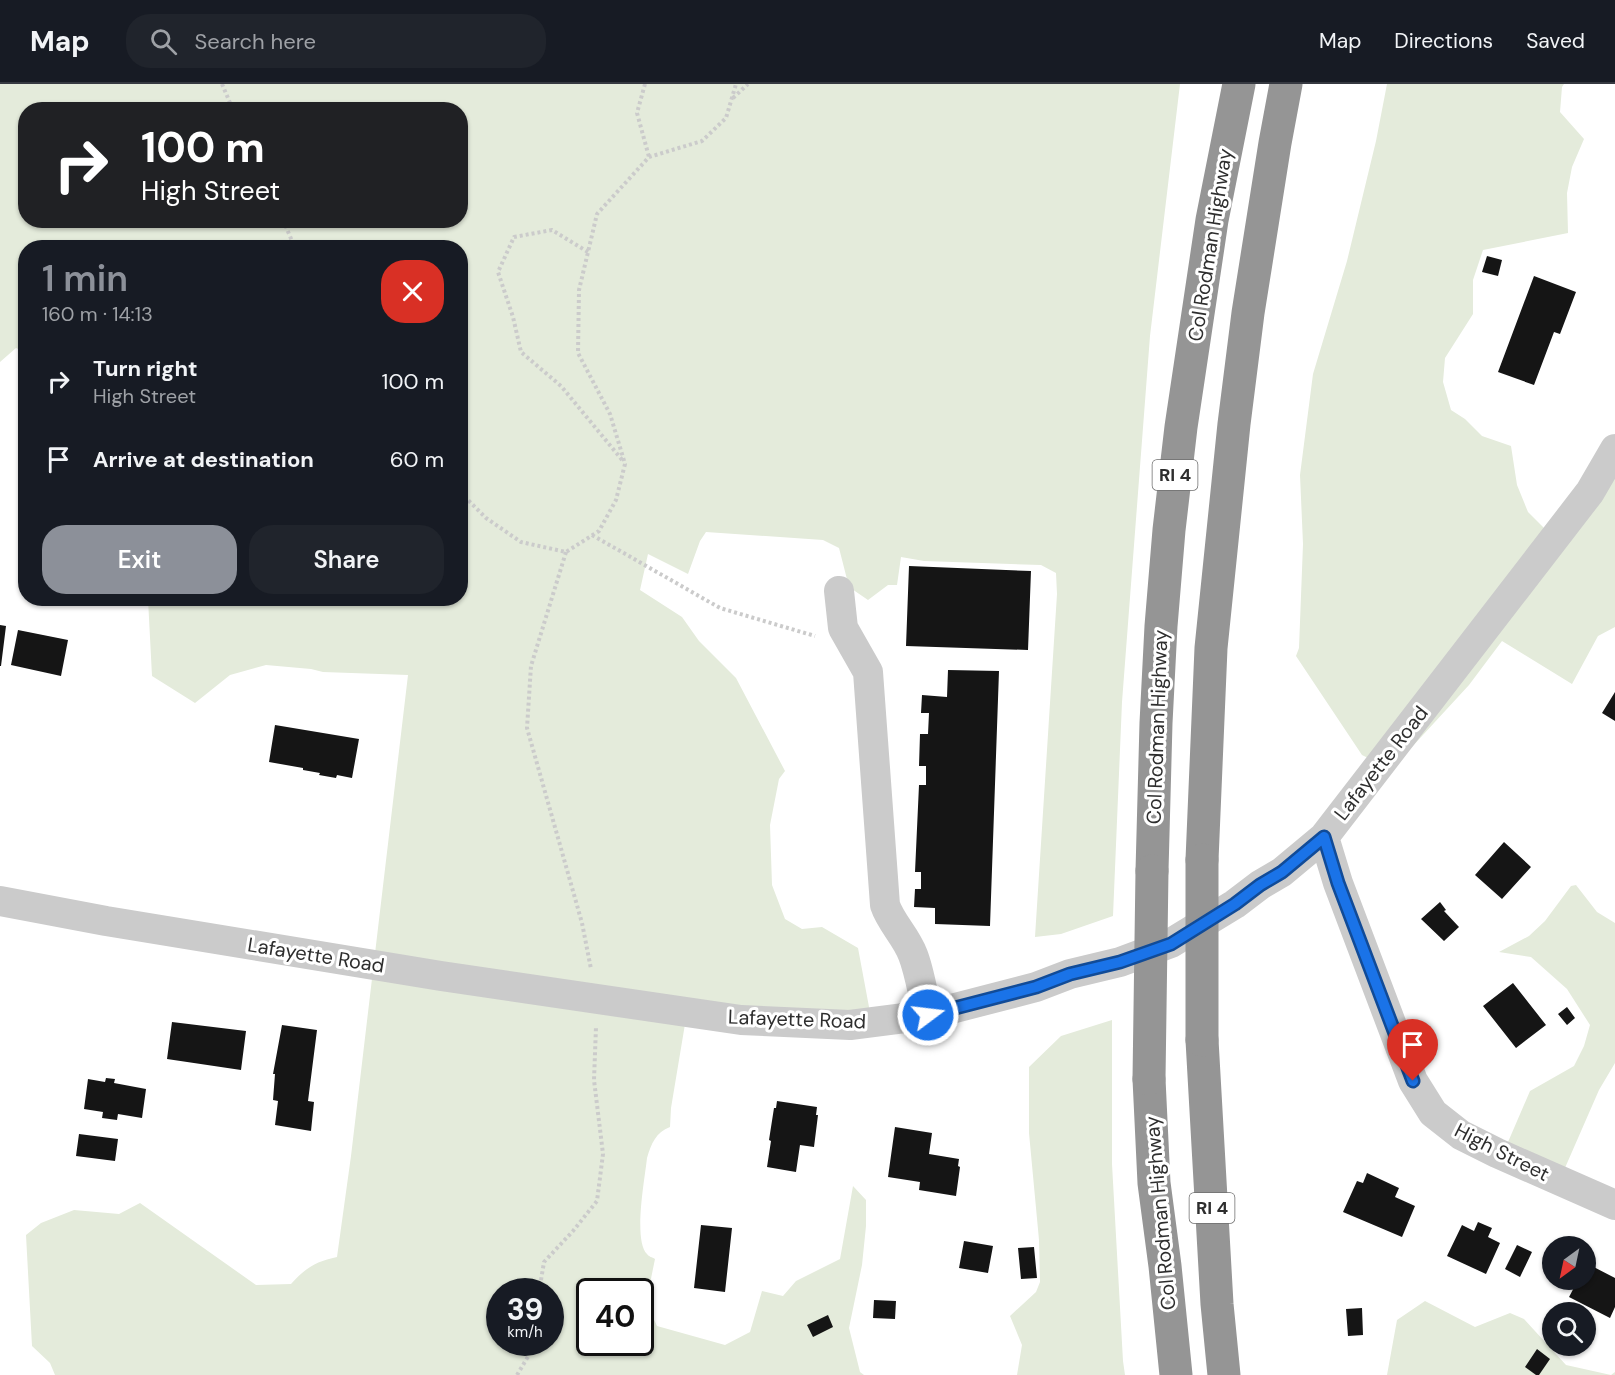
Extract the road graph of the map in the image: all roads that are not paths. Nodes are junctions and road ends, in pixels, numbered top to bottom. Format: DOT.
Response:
graph roads {
  1 [pos="1239,84"];
  2 [pos="1286,84"];
  3 [pos="1615,448"];
  4 [pos="840,591"];
  5 [pos="1324,837"];
  6 [pos="0,901"];
  7 [pos="928,1015"];
  8 [pos="1615,1205"];
  9 [pos="1176,1375"];
  10 [pos="1224,1375"];
  1 -- 9 [label="highway, Col Rodman Highway / RI 4, bridge"];
  2 -- 10 [label="highway, RI 4, bridge"];
  3 -- 5 [label="street, Lafayette Road"];
  4 -- 7 [label="street"];
  5 -- 7 [label="street, Lafayette Road"];
  5 -- 8 [label="street, High Street"];
  6 -- 7 [label="street, Lafayette Road"];
}
